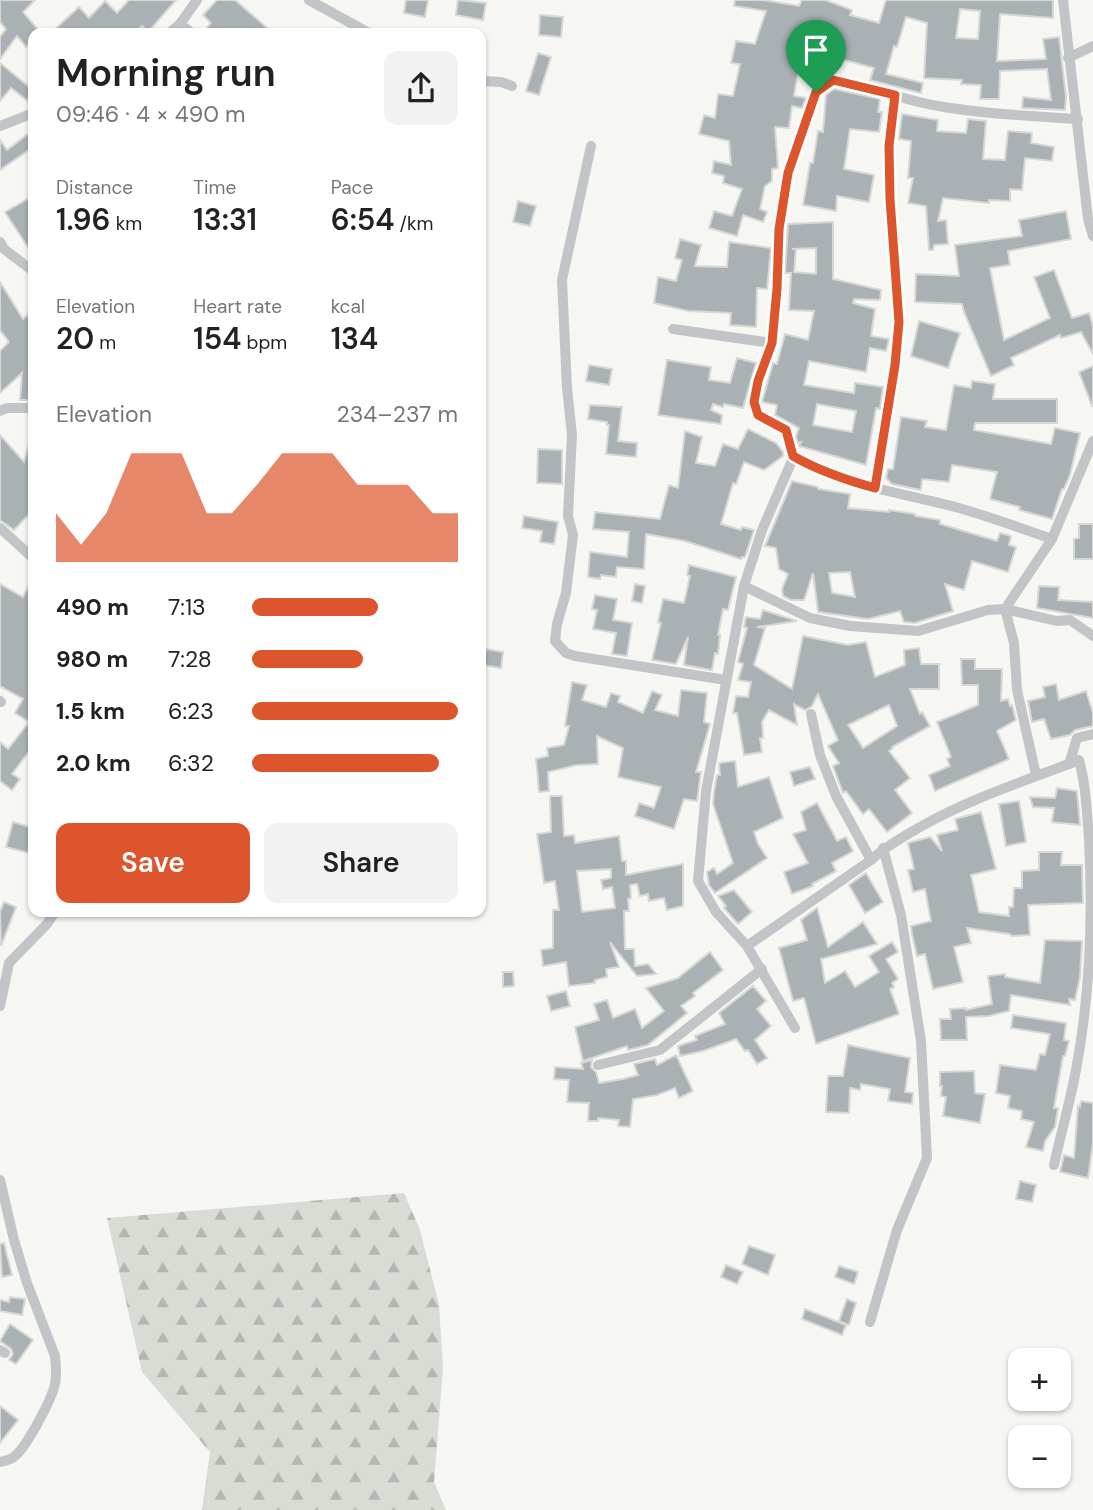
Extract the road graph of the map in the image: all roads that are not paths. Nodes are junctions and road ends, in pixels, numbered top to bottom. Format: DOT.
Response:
graph roads {
  1 [pos="197,0"];
  2 [pos="309,0"];
  3 [pos="1063,0"];
  4 [pos="180,24"];
  5 [pos="175,28"];
  6 [pos="185,28"];
  7 [pos="360,28"];
  8 [pos="1093,46"];
  9 [pos="1068,58"];
  10 [pos="486,81"];
  11 [pos="512,86"];
  12 [pos="895,95"];
  13 [pos="28,115"];
  14 [pos="1078,119"];
  15 [pos="0,126"];
  16 [pos="591,146"];
  17 [pos="1090,213"];
  18 [pos="1093,236"];
  19 [pos="0,242"];
  20 [pos="28,267"];
  21 [pos="673,329"];
  22 [pos="772,343"];
  23 [pos="2,406"];
  24 [pos="28,408"];
  25 [pos="1093,441"];
  26 [pos="793,456"];
  27 [pos="875,488"];
  28 [pos="0,528"];
  29 [pos="1052,538"];
  30 [pos="28,553"];
  31 [pos="744,586"];
  32 [pos="1005,608"];
  33 [pos="1093,636"];
  34 [pos="726,680"];
  35 [pos="811,714"];
  36 [pos="1093,734"];
  37 [pos="1069,764"];
  38 [pos="1036,775"];
  39 [pos="884,848"];
  40 [pos="871,860"];
  41 [pos="52,917"];
  42 [pos="747,946"];
  43 [pos="4,962"];
  44 [pos="762,969"];
  45 [pos="0,1006"];
  46 [pos="795,1028"];
  47 [pos="598,1065"];
  48 [pos="1054,1165"];
  49 [pos="0,1180"];
  50 [pos="870,1322"];
  51 [pos="0,1462"];
  1 -- 4 [label="street"];
  2 -- 7 [label="street"];
  3 -- 9 [label="street"];
  4 -- 5 [label="street"];
  4 -- 6 [label="street"];
  8 -- 9 [label="street"];
  9 -- 14 [label="street"];
  10 -- 11 [label="street"];
  12 -- 14 [label="street"];
  12 -- 22 [label="street"];
  12 -- 27 [label="street"];
  13 -- 15 [label="street"];
  14 -- 17 [label="street"];
  16 -- 34 [label="street"];
  17 -- 18 [label="street"];
  19 -- 20 [label="street"];
  21 -- 22 [label="street"];
  22 -- 26 [label="street"];
  23 -- 24 [label="street"];
  25 -- 29 [label="street"];
  26 -- 27 [label="street"];
  26 -- 31 [label="street"];
  27 -- 29 [label="street"];
  28 -- 30 [label="street"];
  29 -- 32 [label="street"];
  31 -- 32 [label="street"];
  31 -- 34 [label="street"];
  32 -- 33 [label="street"];
  32 -- 38 [label="street"];
  34 -- 42 [label="street"];
  35 -- 40 [label="street"];
  36 -- 37 [label="street"];
  37 -- 38 [label="street"];
  37 -- 48 [label="street"];
  38 -- 39 [label="street"];
  39 -- 40 [label="street"];
  39 -- 50 [label="street"];
  40 -- 42 [label="street"];
  41 -- 43 [label="street"];
  42 -- 44 [label="street"];
  43 -- 45 [label="street"];
  44 -- 46 [label="street"];
  44 -- 47 [label="street"];
  49 -- 51 [label="street"];
}
